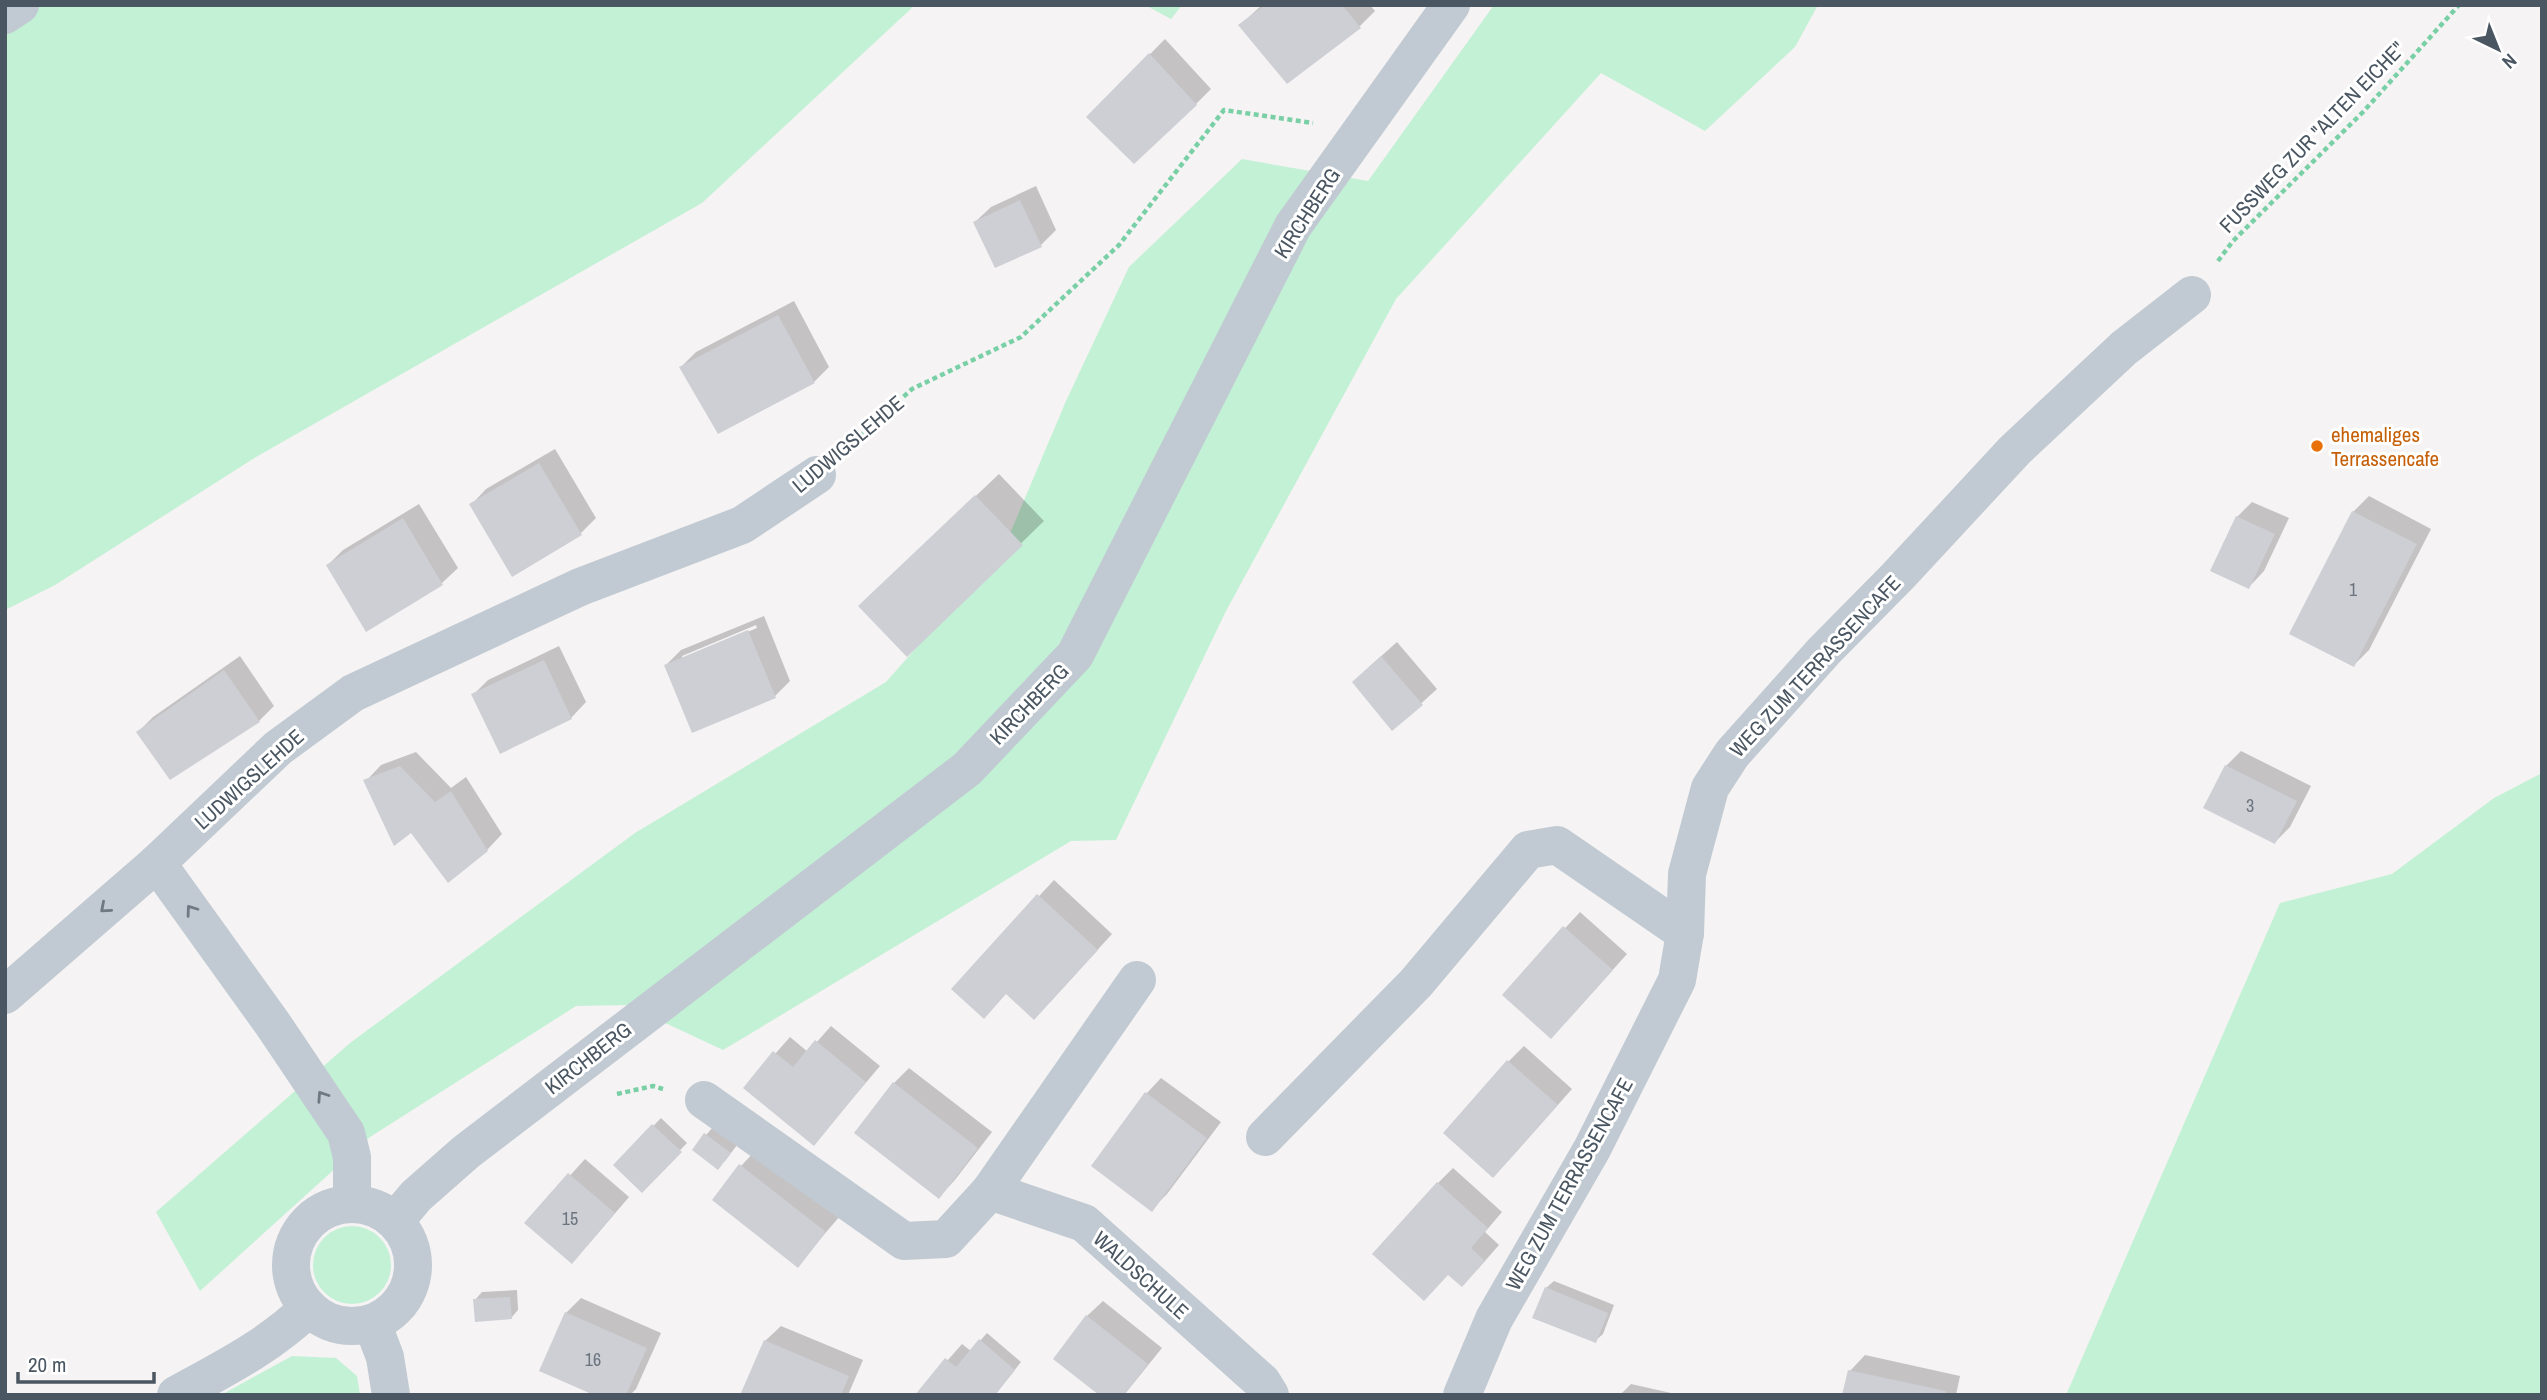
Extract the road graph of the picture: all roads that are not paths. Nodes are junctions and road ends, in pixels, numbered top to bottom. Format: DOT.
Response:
graph roads {
  1 [pos="20,5"];
  2 [pos="1451,5"];
  3 [pos="5,15"];
  4 [pos="2192,295"];
  5 [pos="817,475"];
  6 [pos="157,863"];
  7 [pos="1685,933"];
  8 [pos="1137,980"];
  9 [pos="5,995"];
  10 [pos="704,1100"];
  11 [pos="1265,1137"];
  12 [pos="989,1191"];
  13 [pos="352,1203"];
  14 [pos="395,1221"];
  15 [pos="309,1308"];
  16 [pos="372,1322"];
  17 [pos="176,1395"];
  18 [pos="391,1395"];
  19 [pos="1270,1395"];
  20 [pos="1462,1395"];
  1 -- 3 [label="street"];
  2 -- 14 [label="street, KIRCHBERG"];
  4 -- 7 [label="street, WEG ZUM TERRASSENCAFE"];
  5 -- 6 [label="street, LUDWIGSLEHDE"];
  6 -- 9 [label="street, LUDWIGSLEHDE, one-way"];
  13 -- 6 [label="street, one-way"];
  7 -- 11 [label="street"];
  7 -- 20 [label="street, WEG ZUM TERRASSENCAFE"];
  8 -- 12 [label="street"];
  10 -- 12 [label="street"];
  12 -- 19 [label="street, WALDSCHULE"];
  13 -- 14 [label="street"];
  13 -- 15 [label="street"];
  14 -- 16 [label="street"];
  15 -- 16 [label="street"];
  15 -- 17 [label="street"];
  16 -- 18 [label="street"];
}
